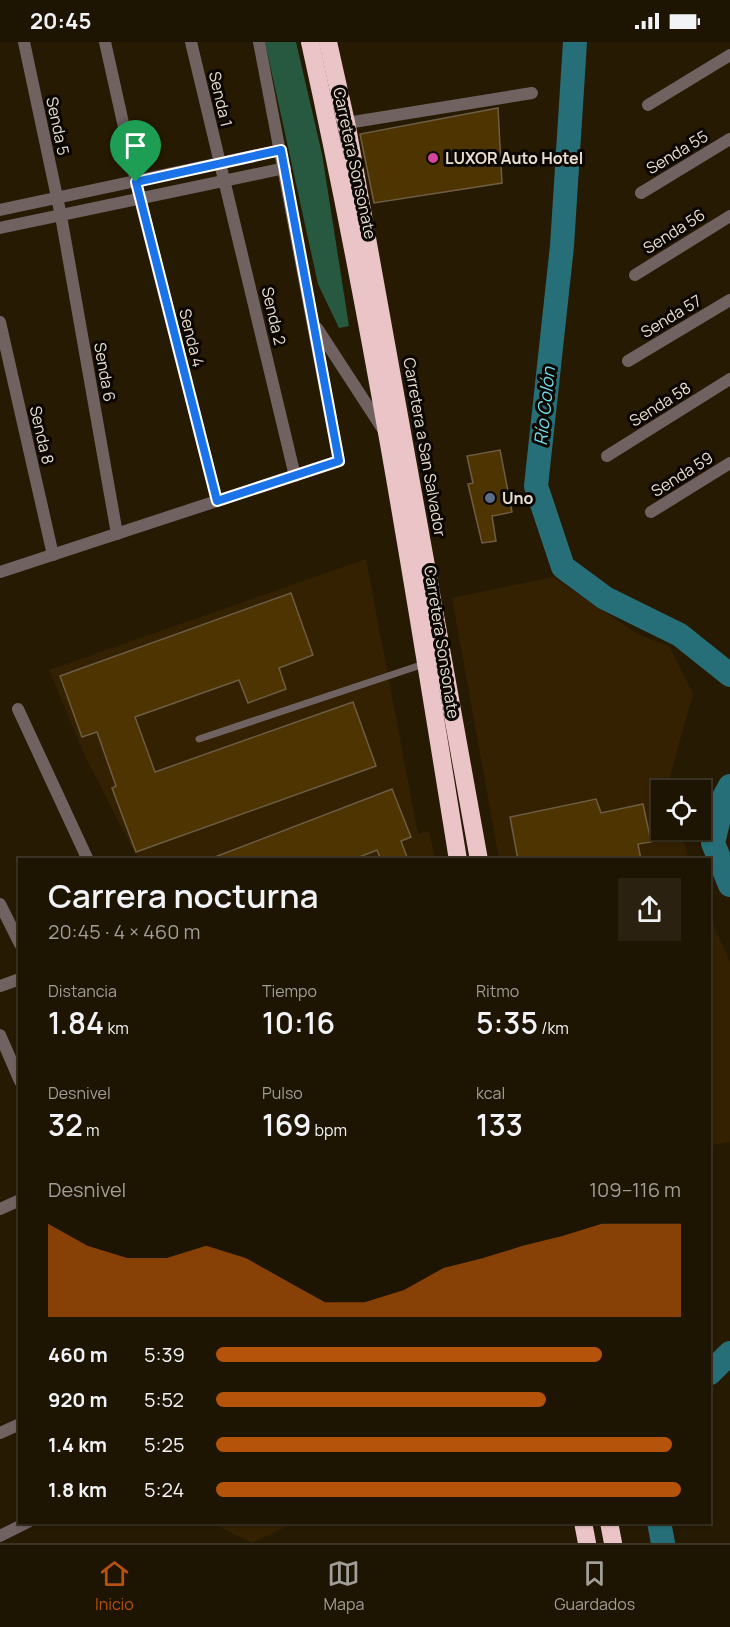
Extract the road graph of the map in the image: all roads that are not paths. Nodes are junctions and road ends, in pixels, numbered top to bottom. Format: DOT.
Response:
graph roads {
  1 [pos="24,42"];
  2 [pos="105,42"];
  3 [pos="191,42"];
  4 [pos="259,42"];
  5 [pos="309,42"];
  6 [pos="328,42"];
  7 [pos="730,55"];
  8 [pos="532,93"];
  9 [pos="648,105"];
  10 [pos="346,123"];
  11 [pos="730,139"];
  12 [pos="281,150"];
  13 [pos="220,164"];
  14 [pos="285,168"];
  15 [pos="225,181"];
  16 [pos="136,182"];
  17 [pos="642,193"];
  18 [pos="57,199"];
  19 [pos="140,199"];
  20 [pos="0,210"];
  21 [pos="61,216"];
  22 [pos="730,216"];
  23 [pos="0,228"];
  24 [pos="635,275"];
  25 [pos="730,300"];
  26 [pos="312,319"];
  27 [pos="0,322"];
  28 [pos="628,361"];
  29 [pos="730,379"];
  30 [pos="388,437"];
  31 [pos="607,456"];
  32 [pos="730,463"];
  33 [pos="295,476"];
  34 [pos="217,501"];
  35 [pos="651,513"];
  36 [pos="117,534"];
  37 [pos="53,555"];
  38 [pos="0,572"];
  39 [pos="426,663"];
  40 [pos="18,709"];
  41 [pos="199,739"];
  42 [pos="87,858"];
  43 [pos="458,858"];
  44 [pos="479,858"];
  45 [pos="0,904"];
  46 [pos="18,940"];
  47 [pos="18,980"];
  48 [pos="0,986"];
  49 [pos="0,1035"];
  50 [pos="18,1076"];
  51 [pos="18,1201"];
  52 [pos="0,1209"];
  53 [pos="18,1425"];
  54 [pos="0,1433"];
  55 [pos="24,1524"];
  56 [pos="583,1524"];
  57 [pos="609,1524"];
  58 [pos="0,1536"];
  59 [pos="587,1543"];
  60 [pos="613,1543"];
  1 -- 18 [label="street, Senda 5"];
  2 -- 16 [label="street, Senda 4"];
  3 -- 13 [label="street, Senda 1"];
  4 -- 12 [label="street"];
  5 -- 30 [label="highway, Carretera Sonsonate"];
  6 -- 10 [label="highway, Carretera a San Salvador"];
  7 -- 9 [label="street"];
  8 -- 10 [label="street"];
  10 -- 44 [label="highway, Carretera a San Salvador"];
  11 -- 17 [label="street, Senda 55"];
  12 -- 13 [label="street"];
  12 -- 14 [label="street"];
  13 -- 15 [label="street, Senda 2"];
  13 -- 16 [label="street"];
  14 -- 15 [label="street"];
  14 -- 26 [label="street"];
  15 -- 19 [label="street"];
  15 -- 33 [label="street, Senda 2"];
  16 -- 18 [label="street"];
  16 -- 19 [label="street, Senda 4"];
  18 -- 20 [label="street"];
  18 -- 21 [label="street, Senda 5"];
  19 -- 21 [label="street"];
  19 -- 34 [label="street, Senda 4"];
  21 -- 23 [label="street"];
  21 -- 36 [label="street, Senda 6"];
  22 -- 24 [label="street, Senda 56"];
  25 -- 28 [label="street, Senda 57"];
  26 -- 30 [label="street"];
  26 -- 33 [label="street"];
  27 -- 37 [label="street, Senda 8"];
  29 -- 31 [label="street, Senda 58"];
  30 -- 39 [label="highway, Carretera Sonsonate"];
  32 -- 35 [label="street, Senda 59"];
  33 -- 34 [label="street"];
  34 -- 36 [label="street"];
  36 -- 37 [label="street"];
  37 -- 38 [label="street"];
  39 -- 41 [label="lane"];
  39 -- 43 [label="highway, Carretera Sonsonate"];
  40 -- 42 [label="street"];
  45 -- 46 [label="street"];
  47 -- 48 [label="street"];
  49 -- 50 [label="street"];
  51 -- 52 [label="street"];
  53 -- 54 [label="street"];
  55 -- 58 [label="street"];
  56 -- 59 [label="highway"];
  57 -- 60 [label="highway"];
}
